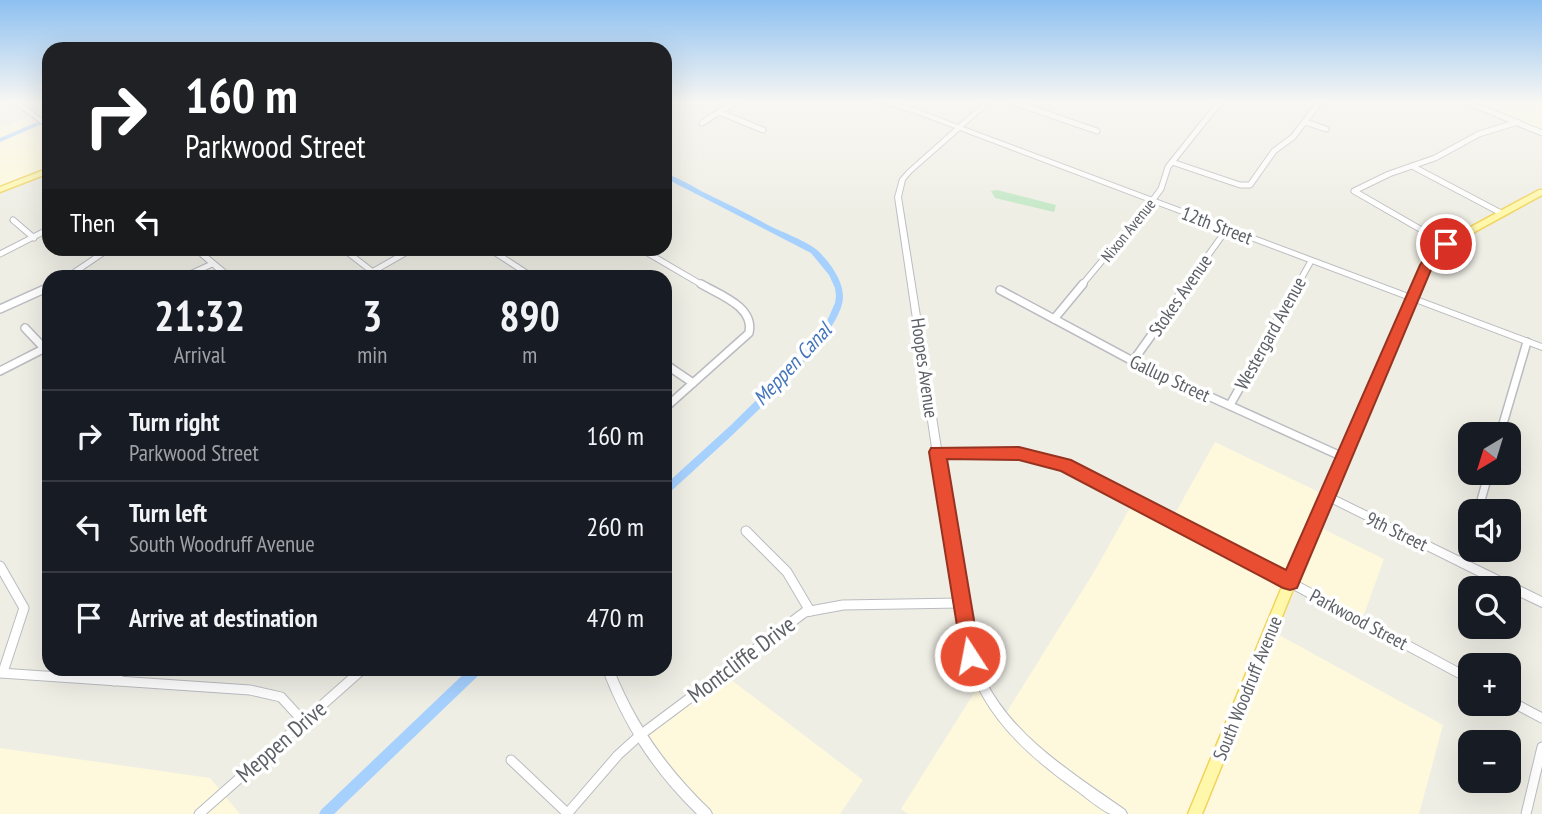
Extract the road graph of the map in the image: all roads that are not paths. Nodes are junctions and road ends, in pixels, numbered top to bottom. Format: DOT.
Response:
graph roads {
  1 [pos="942,141"];
  2 [pos="992,141"];
  3 [pos="1189,141"];
  4 [pos="1289,141"];
  5 [pos="1466,141"];
  6 [pos="1172,162"];
  7 [pos="1412,166"];
  8 [pos="42,173"];
  9 [pos="0,190"];
  10 [pos="1542,192"];
  11 [pos="1152,201"];
  12 [pos="1502,213"];
  13 [pos="13,220"];
  14 [pos="1227,229"];
  15 [pos="42,233"];
  16 [pos="34,238"];
  17 [pos="1446,244"];
  18 [pos="0,254"];
  19 [pos="98,256"];
  20 [pos="203,256"];
  21 [pos="352,256"];
  22 [pos="402,256"];
  23 [pos="500,256"];
  24 [pos="652,256"];
  25 [pos="1311,261"];
  26 [pos="212,264"];
  27 [pos="78,270"];
  28 [pos="199,270"];
  29 [pos="220,270"];
  30 [pos="370,270"];
  31 [pos="381,270"];
  32 [pos="522,270"];
  33 [pos="42,290"];
  34 [pos="1000,290"];
  35 [pos="1412,298"];
  36 [pos="0,309"];
  37 [pos="1054,319"];
  38 [pos="25,328"];
  39 [pos="1527,342"];
  40 [pos="42,343"];
  41 [pos="1542,348"];
  42 [pos="42,349"];
  43 [pos="1133,361"];
  44 [pos="672,369"];
  45 [pos="0,371"];
  46 [pos="693,383"];
  47 [pos="672,402"];
  48 [pos="1230,405"];
  49 [pos="1504,422"];
  50 [pos="937,452"];
  51 [pos="1343,457"];
  52 [pos="1327,496"];
  53 [pos="746,531"];
  54 [pos="1458,560"];
  55 [pos="1463,562"];
  56 [pos="0,566"];
  57 [pos="1290,582"];
  58 [pos="1542,602"];
  59 [pos="960,603"];
  60 [pos="810,611"];
  61 [pos="1,673"];
  62 [pos="1458,673"];
  63 [pos="42,676"];
  64 [pos="43,676"];
  65 [pos="117,676"];
  66 [pos="355,676"];
  67 [pos="611,676"];
  68 [pos="114,681"];
  69 [pos="1521,707"];
  70 [pos="1542,718"];
  71 [pos="303,721"];
  72 [pos="639,736"];
  73 [pos="1542,747"];
  74 [pos="511,760"];
  75 [pos="199,814"];
  76 [pos="567,814"];
  77 [pos="706,814"];
  78 [pos="1121,814"];
  79 [pos="1195,814"];
  80 [pos="1526,814"];
  1 -- 50 [label="street, Hoopes Avenue"];
  2 -- 11 [label="street, 12th Street"];
  3 -- 6 [label="street, Nixon Avenue"];
  4 -- 6 [label="street"];
  5 -- 7 [label="street"];
  6 -- 11 [label="street, Nixon Avenue"];
  7 -- 12 [label="street"];
  7 -- 17 [label="street"];
  8 -- 9 [label="main road"];
  10 -- 12 [label="main road, South Woodruff Avenue"];
  11 -- 14 [label="street, 12th Street"];
  11 -- 37 [label="street, Nixon Avenue"];
  12 -- 17 [label="main road, South Woodruff Avenue"];
  13 -- 16 [label="street"];
  14 -- 25 [label="street, 12th Street"];
  14 -- 43 [label="street, Stokes Avenue"];
  15 -- 16 [label="street"];
  16 -- 18 [label="street"];
  17 -- 35 [label="main road, South Woodruff Avenue"];
  19 -- 27 [label="street"];
  20 -- 26 [label="street"];
  21 -- 30 [label="street"];
  22 -- 31 [label="street"];
  23 -- 32 [label="street"];
  24 -- 46 [label="street"];
  25 -- 35 [label="street, 12th Street"];
  25 -- 48 [label="street, Westergard Avenue"];
  26 -- 28 [label="street"];
  26 -- 29 [label="street"];
  33 -- 36 [label="street"];
  34 -- 37 [label="street, Gallup Street"];
  35 -- 39 [label="street, 12th Street"];
  35 -- 51 [label="main road, South Woodruff Avenue"];
  37 -- 43 [label="street, Gallup Street"];
  38 -- 40 [label="street"];
  39 -- 41 [label="street, 12th Street"];
  39 -- 49 [label="street"];
  42 -- 45 [label="street"];
  43 -- 48 [label="street, Gallup Street"];
  44 -- 46 [label="street"];
  46 -- 47 [label="street"];
  48 -- 51 [label="street, Gallup Street"];
  50 -- 57 [label="street, Parkwood Street"];
  50 -- 59 [label="street, Hoopes Avenue"];
  51 -- 52 [label="main road, South Woodruff Avenue"];
  52 -- 54 [label="street, 9th Street"];
  52 -- 57 [label="main road, South Woodruff Avenue"];
  53 -- 60 [label="street"];
  55 -- 58 [label="street, 9th Street"];
  56 -- 61 [label="street"];
  57 -- 62 [label="street, Parkwood Street"];
  57 -- 79 [label="main road, South Woodruff Avenue"];
  59 -- 60 [label="street, Montcliffe Drive"];
  59 -- 78 [label="street, Hoopes Avenue"];
  60 -- 72 [label="street, Montcliffe Drive"];
  61 -- 63 [label="street"];
  64 -- 68 [label="street"];
  65 -- 68 [label="street"];
  66 -- 71 [label="street, Meppen Drive"];
  67 -- 72 [label="street"];
  68 -- 71 [label="street"];
  69 -- 70 [label="street"];
  71 -- 75 [label="street, Meppen Drive"];
  72 -- 76 [label="street, Montcliffe Drive"];
  72 -- 77 [label="street"];
  73 -- 80 [label="street"];
  74 -- 76 [label="street"];
}
